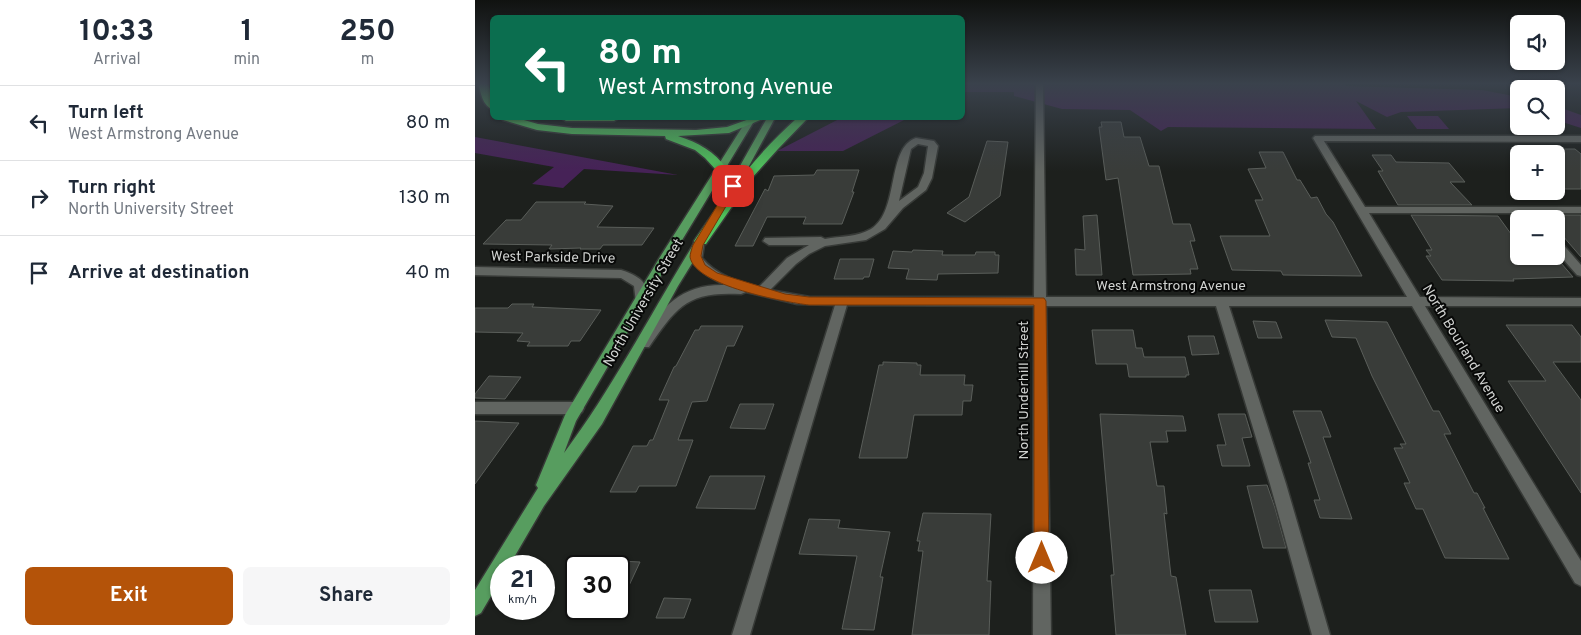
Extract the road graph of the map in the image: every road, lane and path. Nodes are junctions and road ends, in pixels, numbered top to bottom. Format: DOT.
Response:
graph roads {
  1 [pos="1039,113"];
  2 [pos="513,120"];
  3 [pos="751,120"];
  4 [pos="752,120"];
  5 [pos="770,120"];
  6 [pos="801,120"];
  7 [pos="656,133"];
  8 [pos="1581,139"];
  9 [pos="721,169"];
  10 [pos="1360,210"];
  11 [pos="1581,210"];
  12 [pos="1565,211"];
  13 [pos="1510,214"];
  14 [pos="889,219"];
  15 [pos="769,241"];
  16 [pos="831,241"];
  17 [pos="700,243"];
  18 [pos="1565,254"];
  19 [pos="475,271"];
  20 [pos="1581,272"];
  21 [pos="761,292"];
  22 [pos="640,300"];
  23 [pos="1414,300"];
  24 [pos="1040,301"];
  25 [pos="1221,301"];
  26 [pos="842,302"];
  27 [pos="1581,302"];
  28 [pos="630,361"];
  29 [pos="475,408"];
  30 [pos="577,408"];
  31 [pos="538,501"];
  32 [pos="1581,577"];
  33 [pos="475,607"];
  34 [pos="741,635"];
  35 [pos="1042,635"];
  36 [pos="1321,635"];
  1 -- 24 [label="street, North Underhill Street"];
  2 -- 7 [label="highway"];
  3 -- 7 [label="highway"];
  4 -- 9 [label="main road, North University Street"];
  5 -- 17 [label="main road, North University Street"];
  6 -- 17 [label="highway"];
  7 -- 9 [label="highway"];
  8 -- 10 [label="street, North Bourland Avenue"];
  9 -- 22 [label="main road, North University Street"];
  10 -- 13 [label="street"];
  10 -- 23 [label="street, North Bourland Avenue"];
  11 -- 12 [label="street"];
  14 -- 14 [label="street"];
  14 -- 16 [label="street"];
  15 -- 16 [label="street"];
  16 -- 21 [label="street"];
  17 -- 21 [label="street, West Armstrong Avenue"];
  17 -- 28 [label="main road, North University Street"];
  18 -- 20 [label="street"];
  19 -- 22 [label="street, West Parkside Drive"];
  21 -- 26 [label="street, West Armstrong Avenue"];
  21 -- 28 [label="street, West Armstrong Avenue"];
  22 -- 30 [label="main road, North University Street"];
  23 -- 25 [label="street, West Armstrong Avenue"];
  23 -- 27 [label="street, West Armstrong Avenue"];
  23 -- 32 [label="street, North Bourland Avenue"];
  24 -- 25 [label="street, West Armstrong Avenue"];
  24 -- 26 [label="street, West Armstrong Avenue"];
  24 -- 35 [label="street, North Underhill Street"];
  25 -- 36 [label="street"];
  26 -- 34 [label="street"];
  28 -- 31 [label="main road, North University Street"];
  29 -- 30 [label="street"];
  30 -- 31 [label="main road, North University Street"];
  31 -- 33 [label="main road, North University Street"];
}
